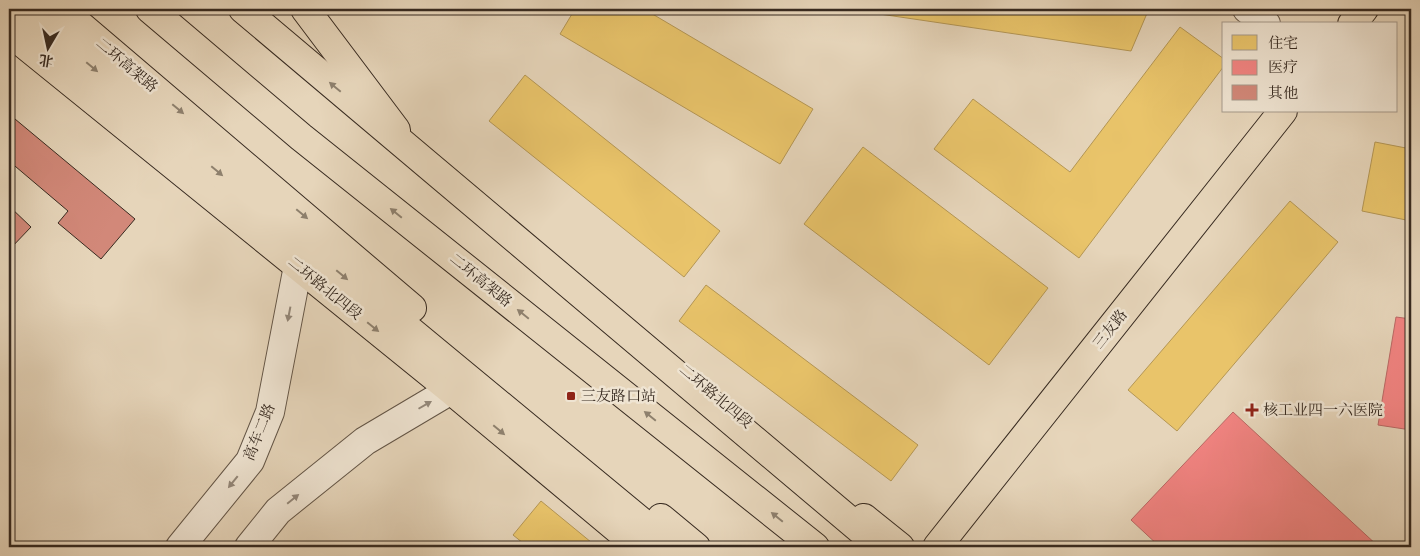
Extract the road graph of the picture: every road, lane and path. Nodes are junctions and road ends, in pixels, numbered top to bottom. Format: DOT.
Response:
graph roads {
  1 [pos="150,9"];
  2 [pos="243,9"];
  3 [pos="305,9"];
  4 [pos="1247,9"];
  5 [pos="1364,9"];
  6 [pos="41,14"];
  7 [pos="1263,22"];
  8 [pos="1354,22"];
  9 [pos="9,32"];
  10 [pos="1282,112"];
  11 [pos="298,266"];
  12 [pos="451,390"];
  13 [pos="180,547"];
  14 [pos="249,547"];
  15 [pos="639,547"];
  16 [pos="672,547"];
  17 [pos="696,547"];
  18 [pos="815,547"];
  19 [pos="881,547"];
  20 [pos="900,547"];
  21 [pos="937,547"];
  18 -- 1 [label="main road, 二环高架路, one-way"];
  19 -- 2 [label="main road, one-way"];
  3 -- 20 [label="main road, 二环路北四段"];
  4 -- 7 [label="street"];
  5 -- 8 [label="main road"];
  6 -- 16 [label="main road, one-way"];
  6 -- 17 [label="main road, 二环高架路, one-way"];
  9 -- 11 [label="main road, 二环路北四段"];
  10 -- 21 [label="main road, 三友路"];
  11 -- 12 [label="main road, 二环路北四段, one-way"];
  11 -- 13 [label="street, 高车二路, one-way"];
  14 -- 12 [label="street, one-way"];
  12 -- 15 [label="main road, 二环路北四段, one-way"];
}
